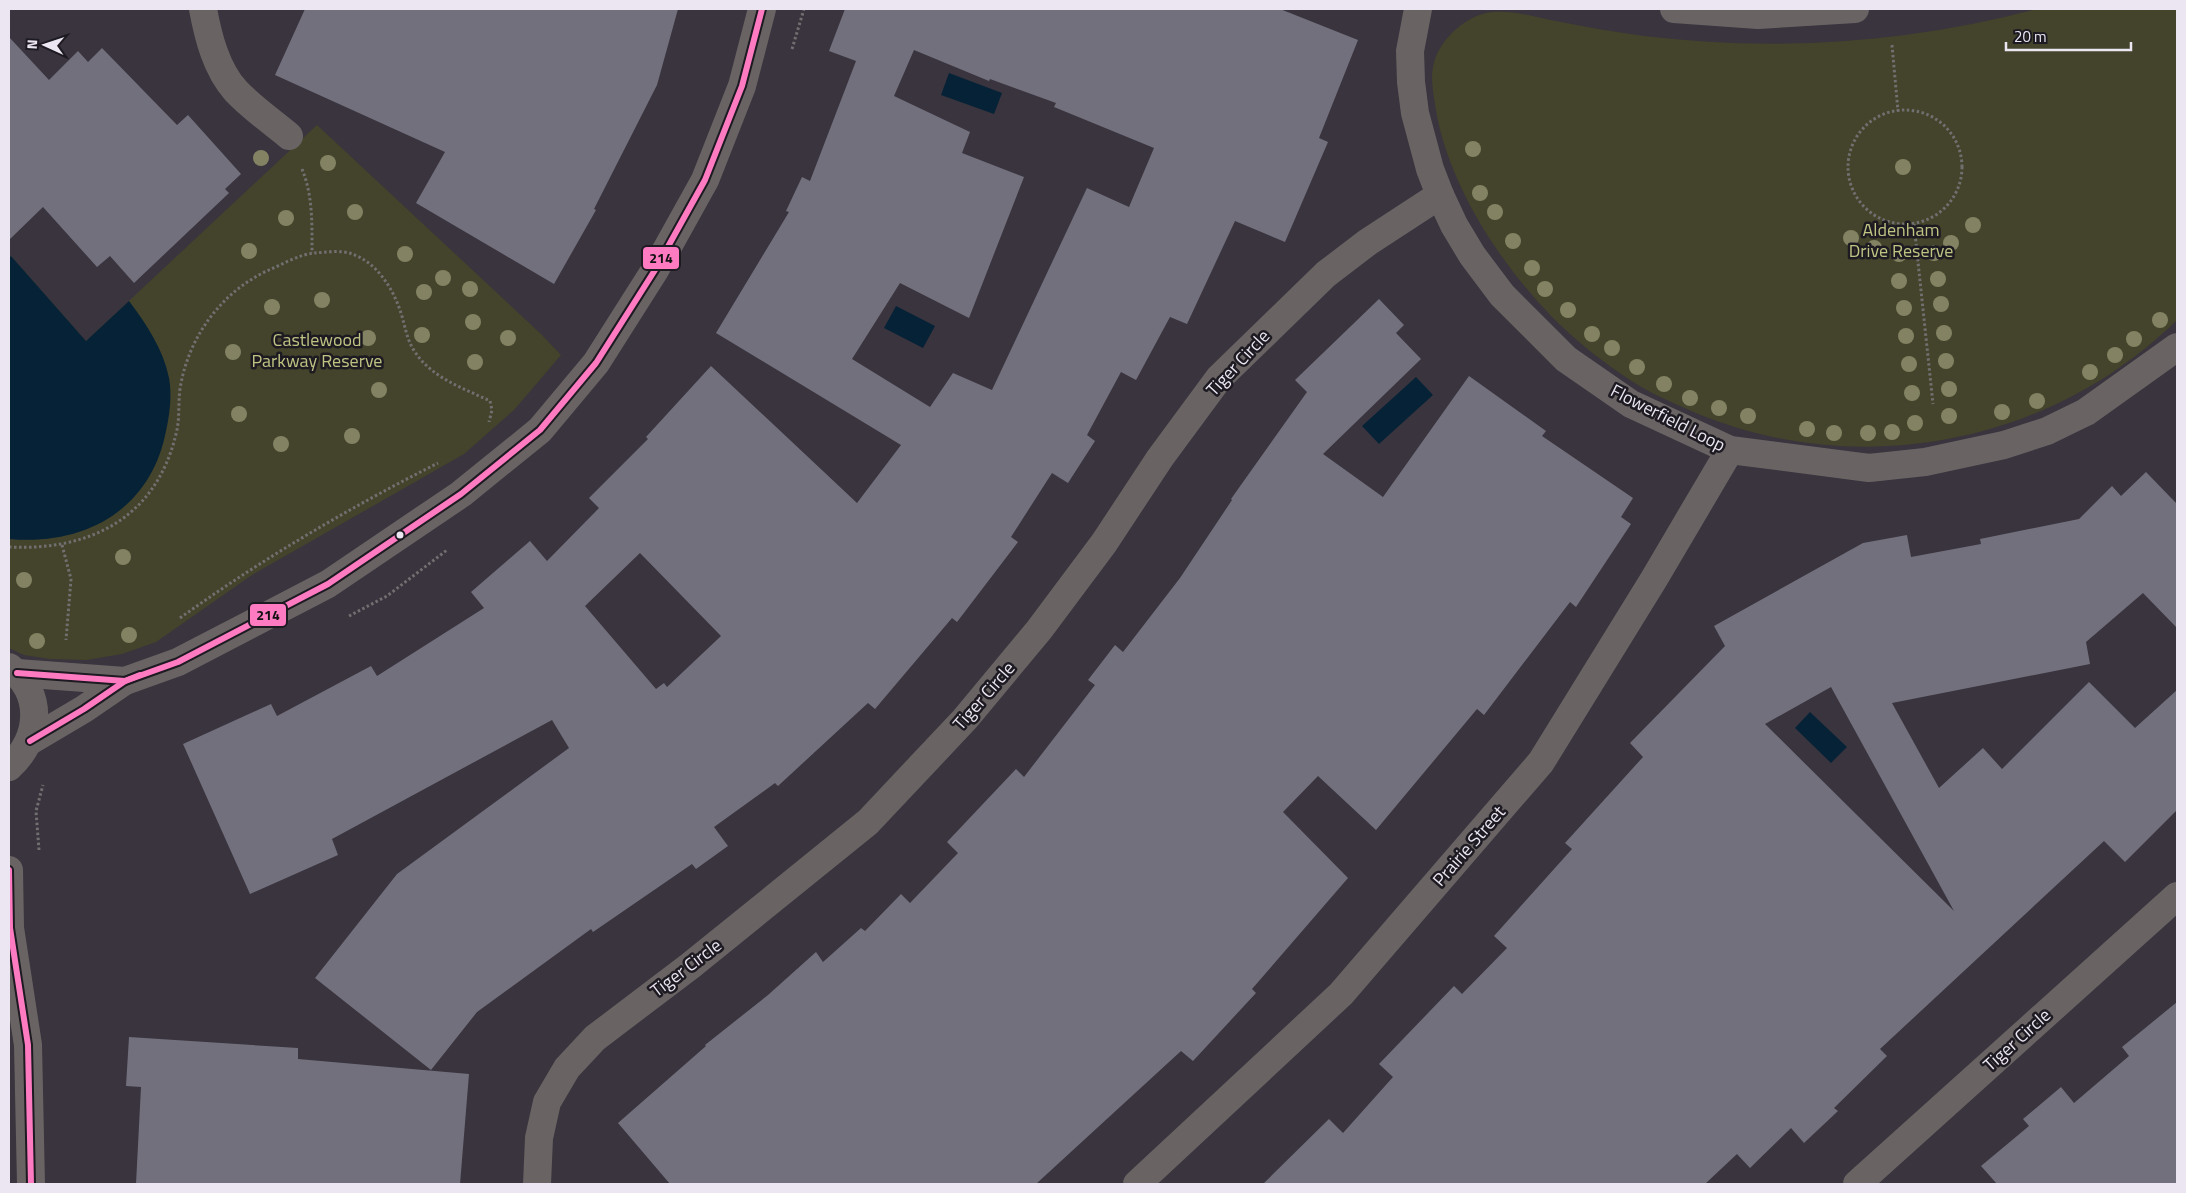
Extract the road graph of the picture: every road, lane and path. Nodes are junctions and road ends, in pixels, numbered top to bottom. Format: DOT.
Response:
graph roads {
  1 [pos="203,9"];
  2 [pos="762,9"];
  3 [pos="1418,9"];
  4 [pos="1674,9"];
  5 [pos="1855,9"];
  6 [pos="1892,45"];
  7 [pos="1898,111"];
  8 [pos="289,136"];
  9 [pos="1440,195"];
  10 [pos="1914,224"];
  11 [pos="312,253"];
  12 [pos="2173,358"];
  13 [pos="1933,404"];
  14 [pos="485,428"];
  15 [pos="1730,450"];
  16 [pos="440,462"];
  17 [pos="62,545"];
  18 [pos="9,547"];
  19 [pos="176,620"];
  20 [pos="13,670"];
  21 [pos="76,676"];
  22 [pos="125,680"];
  23 [pos="30,740"];
  24 [pos="9,767"];
  25 [pos="44,784"];
  26 [pos="40,855"];
  27 [pos="9,870"];
  28 [pos="2177,896"];
  29 [pos="10,926"];
  30 [pos="32,1184"];
  31 [pos="537,1184"];
  32 [pos="1137,1184"];
  33 [pos="1857,1184"];
  1 -- 8 [label="street"];
  2 -- 22 [label="street"];
  3 -- 9 [label="street, Flowerfield Loop"];
  4 -- 5 [label="street"];
  6 -- 7 [label="path"];
  7 -- 10 [label="path"];
  7 -- 10 [label="path"];
  8 -- 11 [label="path"];
  9 -- 15 [label="street, Flowerfield Loop"];
  9 -- 31 [label="street, Tiger Circle"];
  10 -- 13 [label="path"];
  11 -- 14 [label="path"];
  11 -- 17 [label="path"];
  12 -- 15 [label="street, Flowerfield Loop"];
  15 -- 32 [label="street, Prairie Street"];
  16 -- 19 [label="path"];
  17 -- 18 [label="path"];
  17 -- 21 [label="path"];
  20 -- 21 [label="street"];
  20 -- 23 [label="street"];
  21 -- 22 [label="street"];
  22 -- 23 [label="street"];
  23 -- 24 [label="street"];
  25 -- 26 [label="path"];
  27 -- 29 [label="street"];
  28 -- 33 [label="street, Tiger Circle"];
  29 -- 30 [label="street"];
}
